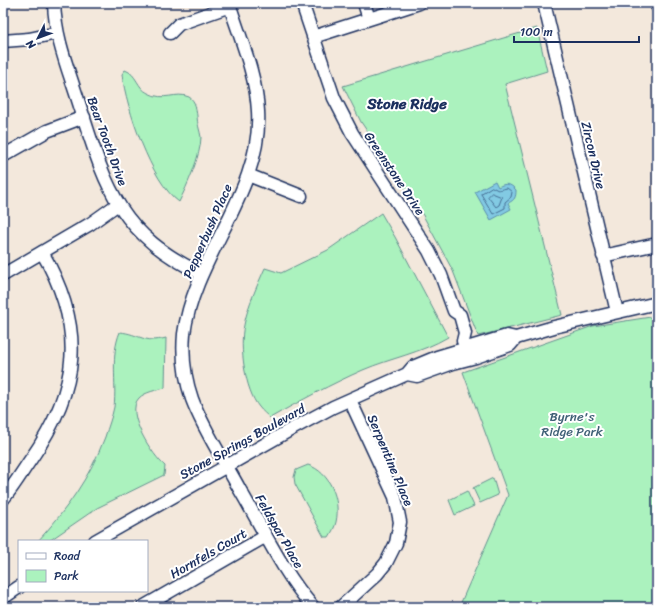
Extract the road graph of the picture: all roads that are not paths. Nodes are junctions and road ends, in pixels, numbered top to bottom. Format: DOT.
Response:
graph roads {
  1 [pos="54,3"];
  2 [pos="302,3"];
  3 [pos="364,3"];
  4 [pos="419,3"];
  5 [pos="544,3"];
  6 [pos="230,5"];
  7 [pos="369,19"];
  8 [pos="57,33"];
  9 [pos="170,33"];
  10 [pos="313,38"];
  11 [pos="3,41"];
  12 [pos="84,118"];
  13 [pos="3,156"];
  14 [pos="248,175"];
  15 [pos="301,196"];
  16 [pos="118,204"];
  17 [pos="657,244"];
  18 [pos="42,252"];
  19 [pos="603,256"];
  20 [pos="202,274"];
  21 [pos="3,275"];
  22 [pos="657,303"];
  23 [pos="617,312"];
  24 [pos="466,349"];
  25 [pos="350,400"];
  26 [pos="227,466"];
  27 [pos="3,499"];
  28 [pos="266,536"];
  29 [pos="97,540"];
  30 [pos="18,588"];
  31 [pos="3,598"];
  32 [pos="143,607"];
  33 [pos="313,607"];
  34 [pos="341,607"];
  1 -- 8 [label="street, Bear Tooth Drive"];
  2 -- 10 [label="street, Greenstone Drive"];
  3 -- 7 [label="street"];
  4 -- 7 [label="street"];
  5 -- 19 [label="street, Zircon Drive"];
  6 -- 9 [label="street"];
  6 -- 14 [label="street, Pepperbush Place"];
  7 -- 10 [label="street"];
  8 -- 11 [label="street"];
  8 -- 12 [label="street, Bear Tooth Drive"];
  10 -- 24 [label="street, Greenstone Drive"];
  12 -- 13 [label="street"];
  12 -- 16 [label="street, Bear Tooth Drive"];
  14 -- 15 [label="street"];
  14 -- 20 [label="street, Pepperbush Place"];
  16 -- 18 [label="street"];
  16 -- 20 [label="street, Bear Tooth Drive"];
  17 -- 19 [label="street"];
  18 -- 21 [label="street"];
  18 -- 27 [label="street"];
  19 -- 23 [label="street, Zircon Drive"];
  20 -- 26 [label="street, Pepperbush Place"];
  22 -- 23 [label="street, Stone Springs Boulevard"];
  23 -- 24 [label="street, Stone Springs Boulevard"];
  24 -- 25 [label="street, Stone Springs Boulevard"];
  25 -- 26 [label="street, Stone Springs Boulevard"];
  25 -- 34 [label="street, Serpentine Place"];
  26 -- 28 [label="street, Feldspar Place"];
  26 -- 29 [label="street, Stone Springs Boulevard"];
  28 -- 32 [label="street, Hornfels Court"];
  28 -- 33 [label="street, Feldspar Place"];
  30 -- 31 [label="street"];
}
